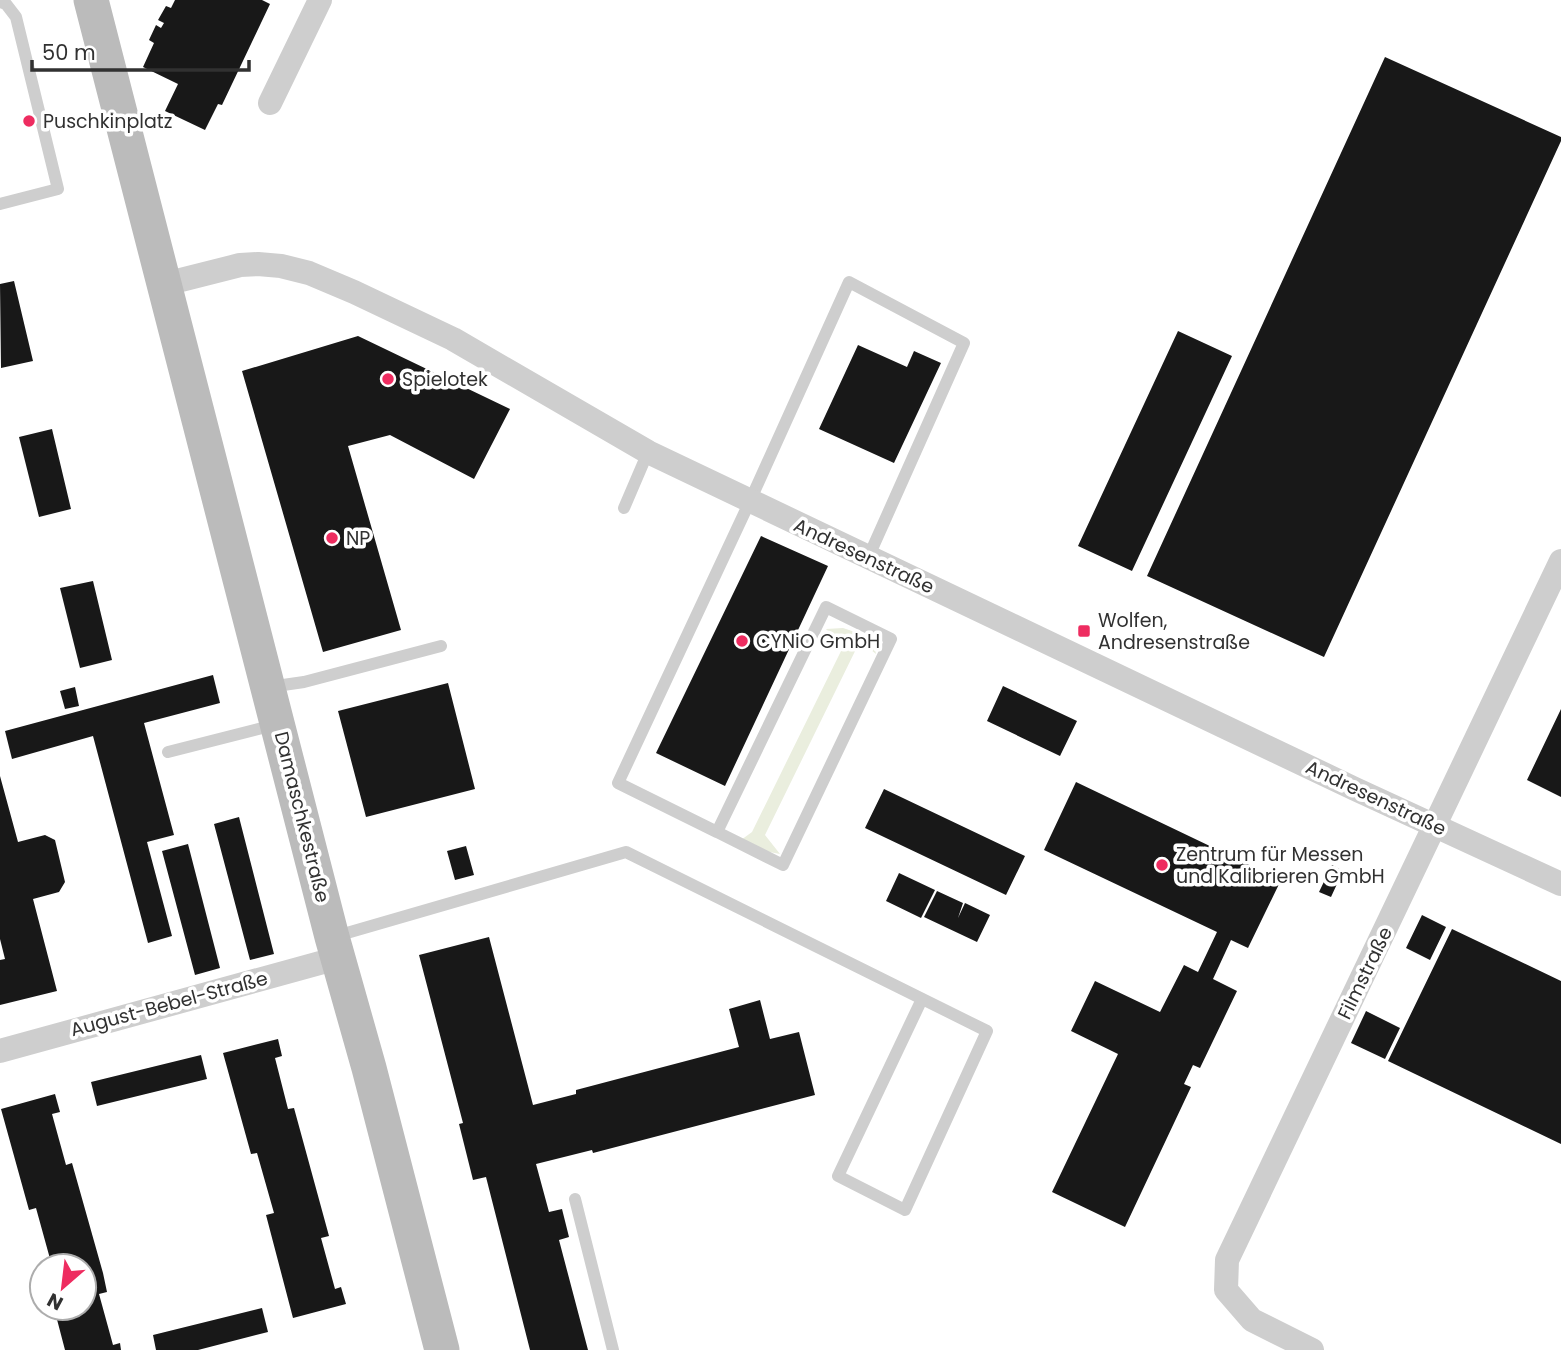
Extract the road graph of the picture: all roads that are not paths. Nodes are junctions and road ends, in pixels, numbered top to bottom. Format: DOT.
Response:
graph roads {
  1 [pos="91,0"];
  2 [pos="320,0"];
  3 [pos="0,2"];
  4 [pos="270,103"];
  5 [pos="0,204"];
  6 [pos="164,284"];
  7 [pos="648,452"];
  8 [pos="750,501"];
  9 [pos="624,508"];
  10 [pos="868,558"];
  11 [pos="1561,561"];
  12 [pos="441,646"];
  13 [pos="269,687"];
  14 [pos="278,724"];
  15 [pos="168,752"];
  16 [pos="1435,826"];
  17 [pos="718,832"];
  18 [pos="1561,884"];
  19 [pos="335,947"];
  20 [pos="922,999"];
  21 [pos="0,1051"];
  22 [pos="575,1199"];
  23 [pos="442,1350"];
  24 [pos="613,1350"];
  25 [pos="1312,1350"];
  1 -- 6 [label="street, Damaschkestraße"];
  2 -- 4 [label="street"];
  3 -- 5 [label="lane"];
  6 -- 7 [label="street, Andresenstraße"];
  6 -- 13 [label="street, Damaschkestraße"];
  7 -- 8 [label="street, Andresenstraße"];
  7 -- 9 [label="lane"];
  8 -- 10 [label="street, Andresenstraße"];
  8 -- 10 [label="lane"];
  8 -- 17 [label="lane"];
  10 -- 16 [label="street, Andresenstraße"];
  11 -- 16 [label="street, Filmstraße"];
  12 -- 13 [label="lane"];
  13 -- 14 [label="street, Damaschkestraße"];
  14 -- 15 [label="lane"];
  14 -- 19 [label="street, Damaschkestraße"];
  16 -- 18 [label="street, Andresenstraße"];
  16 -- 25 [label="street, Filmstraße"];
  17 -- 17 [label="lane"];
  19 -- 20 [label="lane"];
  19 -- 21 [label="street, August-Bebel-Straße"];
  19 -- 23 [label="street, Damaschkestraße"];
  20 -- 20 [label="lane"];
  22 -- 24 [label="lane"];
}
